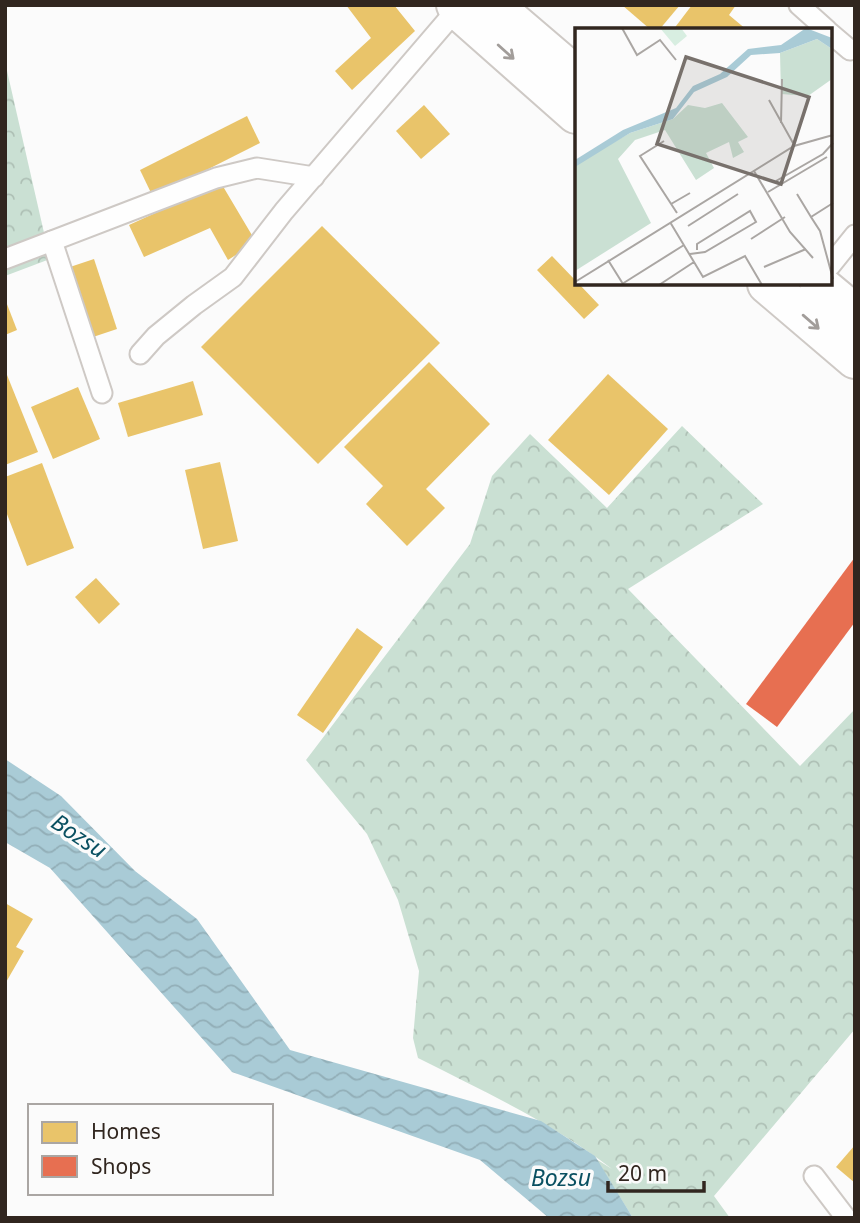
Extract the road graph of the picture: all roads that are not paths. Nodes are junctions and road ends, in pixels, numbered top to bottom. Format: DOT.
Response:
graph roads {
  1 [pos="799,5"];
  2 [pos="469,6"];
  3 [pos="825,28"];
  4 [pos="832,34"];
  5 [pos="850,50"];
  6 [pos="575,75"];
  7 [pos="575,113"];
  8 [pos="314,177"];
  9 [pos="855,235"];
  10 [pos="52,241"];
  11 [pos="5,259"];
  12 [pos="832,264"];
  13 [pos="768,285"];
  14 [pos="820,285"];
  15 [pos="855,314"];
  16 [pos="140,354"];
  17 [pos="855,359"];
  18 [pos="102,393"];
  19 [pos="814,1176"];
  20 [pos="846,1218"];
  1 -- 3 [label="lane"];
  2 -- 6 [label="main road"];
  2 -- 7 [label="main road, one-way"];
  2 -- 8 [label="lane"];
  4 -- 5 [label="lane"];
  8 -- 10 [label="lane"];
  8 -- 16 [label="lane"];
  9 -- 12 [label="lane"];
  10 -- 11 [label="lane"];
  10 -- 18 [label="lane"];
  13 -- 17 [label="main road, one-way"];
  14 -- 15 [label="main road"];
  19 -- 20 [label="lane"];
}
